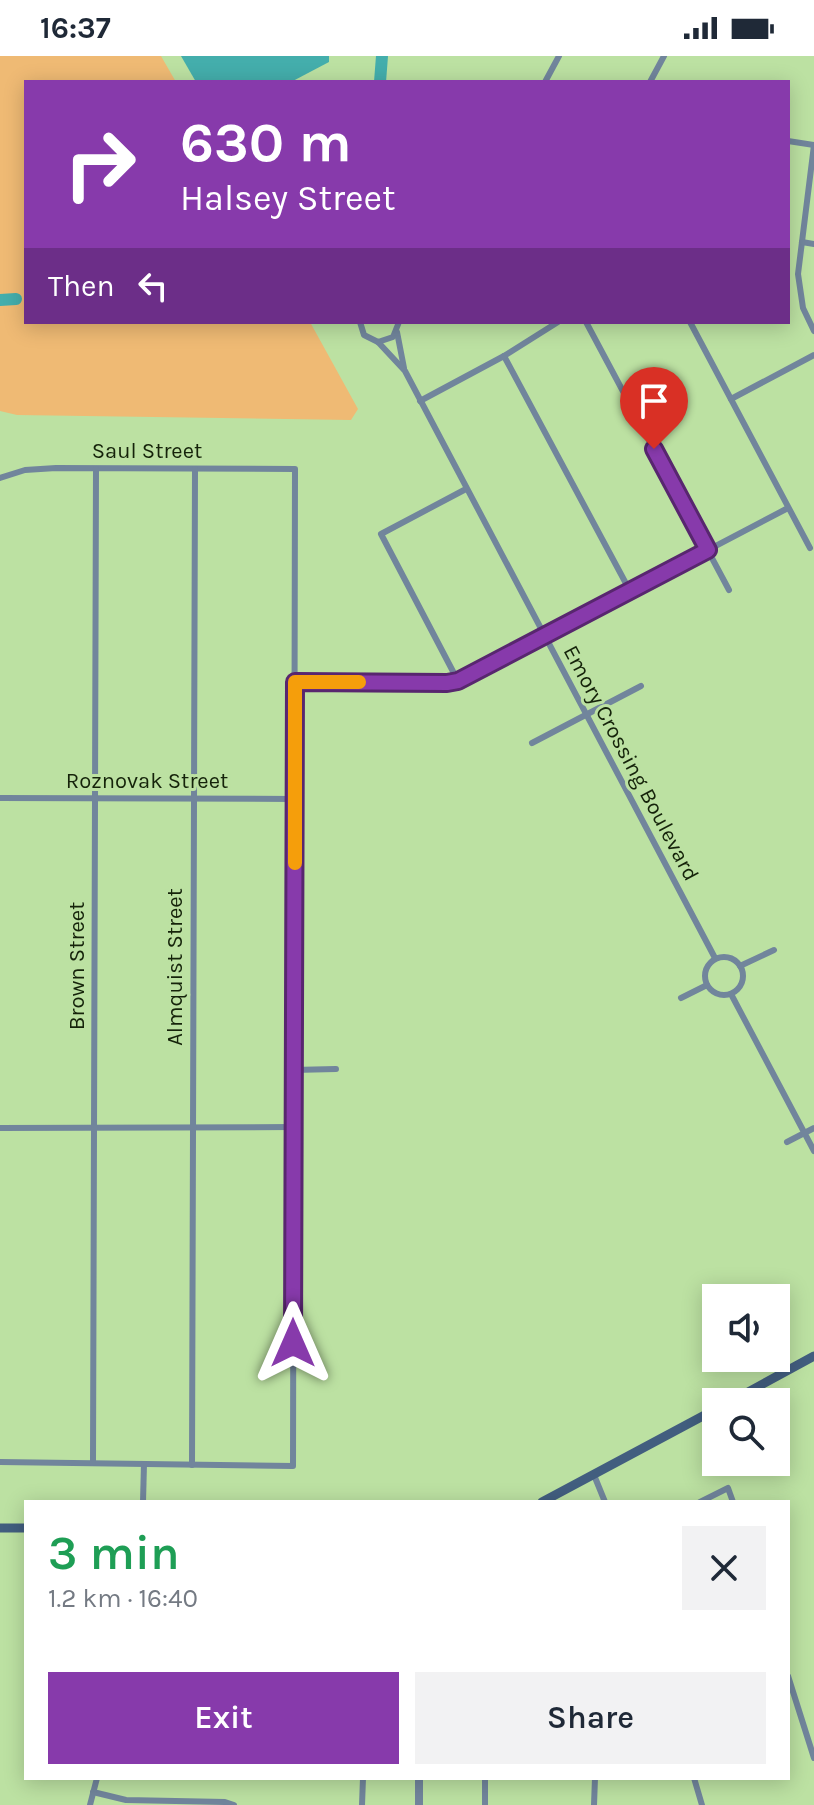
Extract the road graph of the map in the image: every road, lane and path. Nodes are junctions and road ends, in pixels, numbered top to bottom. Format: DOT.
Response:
graph roads {
  1 [pos="559,56"];
  2 [pos="655,56"];
  3 [pos="664,56"];
  4 [pos="656,66"];
  5 [pos="546,80"];
  6 [pos="651,80"];
  7 [pos="790,141"];
  8 [pos="814,145"];
  9 [pos="802,242"];
  10 [pos="814,244"];
  11 [pos="361,324"];
  12 [pos="555,324"];
  13 [pos="587,324"];
  14 [pos="691,324"];
  15 [pos="399,325"];
  16 [pos="814,331"];
  17 [pos="378,342"];
  18 [pos="814,355"];
  19 [pos="504,356"];
  20 [pos="405,371"];
  21 [pos="731,399"];
  22 [pos="420,401"];
  23 [pos="96,469"];
  24 [pos="195,469"];
  25 [pos="0,478"];
  26 [pos="466,489"];
  27 [pos="788,508"];
  28 [pos="810,548"];
  29 [pos="708,550"];
  30 [pos="729,590"];
  31 [pos="630,591"];
  32 [pos="543,636"];
  33 [pos="458,681"];
  34 [pos="295,682"];
  35 [pos="641,686"];
  36 [pos="585,716"];
  37 [pos="532,743"];
  38 [pos="0,798"];
  39 [pos="94,799"];
  40 [pos="295,799"];
  41 [pos="194,800"];
  42 [pos="774,950"];
  43 [pos="715,958"];
  44 [pos="740,966"];
  45 [pos="707,985"];
  46 [pos="731,994"];
  47 [pos="681,998"];
  48 [pos="336,1069"];
  49 [pos="293,1070"];
  50 [pos="193,1127"];
  51 [pos="293,1127"];
  52 [pos="0,1128"];
  53 [pos="95,1128"];
  54 [pos="814,1128"];
  55 [pos="804,1132"];
  56 [pos="787,1142"];
  57 [pos="814,1151"];
  58 [pos="814,1356"];
  59 [pos="756,1388"];
  60 [pos="702,1417"];
  61 [pos="0,1462"];
  62 [pos="93,1463"];
  63 [pos="144,1464"];
  64 [pos="192,1465"];
  65 [pos="594,1475"];
  66 [pos="143,1500"];
  67 [pos="546,1500"];
  68 [pos="604,1500"];
  69 [pos="704,1500"];
  70 [pos="732,1500"];
  71 [pos="0,1528"];
  72 [pos="24,1528"];
  73 [pos="790,1682"];
  74 [pos="814,1758"];
  75 [pos="96,1780"];
  76 [pos="363,1780"];
  77 [pos="419,1780"];
  78 [pos="485,1780"];
  79 [pos="595,1780"];
  80 [pos="695,1780"];
  81 [pos="93,1792"];
  82 [pos="90,1805"];
  83 [pos="234,1805"];
  84 [pos="362,1805"];
  85 [pos="419,1805"];
  86 [pos="485,1805"];
  87 [pos="594,1805"];
  88 [pos="702,1805"];
  1 -- 5 [label="street"];
  2 -- 4 [label="street"];
  3 -- 4 [label="street"];
  4 -- 6 [label="street"];
  7 -- 8 [label="street"];
  8 -- 9 [label="street"];
  9 -- 10 [label="street"];
  9 -- 16 [label="street"];
  11 -- 17 [label="street"];
  12 -- 19 [label="street"];
  13 -- 29 [label="street"];
  14 -- 21 [label="street"];
  15 -- 17 [label="street"];
  15 -- 20 [label="street"];
  17 -- 20 [label="street"];
  18 -- 21 [label="street"];
  19 -- 22 [label="street"];
  19 -- 31 [label="street"];
  20 -- 22 [label="street, Emory Crossing Boulevard"];
  21 -- 27 [label="street"];
  22 -- 26 [label="street, Emory Crossing Boulevard"];
  23 -- 24 [label="street, Saul Street"];
  23 -- 25 [label="street, Saul Street"];
  23 -- 39 [label="street, Brown Street"];
  24 -- 34 [label="street, Saul Street"];
  24 -- 41 [label="street, Almquist Street"];
  26 -- 32 [label="street, Emory Crossing Boulevard"];
  26 -- 33 [label="street"];
  27 -- 28 [label="street"];
  27 -- 29 [label="street"];
  29 -- 30 [label="street"];
  29 -- 31 [label="street"];
  31 -- 32 [label="street"];
  32 -- 33 [label="street"];
  32 -- 36 [label="street, Emory Crossing Boulevard"];
  33 -- 34 [label="street"];
  34 -- 40 [label="street"];
  35 -- 36 [label="street"];
  36 -- 37 [label="street"];
  36 -- 43 [label="street, Emory Crossing Boulevard"];
  38 -- 39 [label="street, Roznovak Street"];
  39 -- 41 [label="street, Roznovak Street"];
  39 -- 53 [label="street, Brown Street"];
  40 -- 41 [label="street, Roznovak Street"];
  40 -- 49 [label="street"];
  41 -- 50 [label="street, Almquist Street"];
  42 -- 44 [label="street"];
  43 -- 44 [label="street"];
  43 -- 45 [label="street"];
  44 -- 46 [label="street"];
  45 -- 46 [label="street"];
  45 -- 47 [label="street"];
  46 -- 55 [label="street"];
  48 -- 49 [label="street"];
  49 -- 51 [label="street"];
  50 -- 51 [label="street"];
  50 -- 53 [label="street"];
  50 -- 64 [label="street, Almquist Street"];
  51 -- 64 [label="street"];
  52 -- 53 [label="street"];
  53 -- 62 [label="street, Brown Street"];
  54 -- 55 [label="street"];
  55 -- 56 [label="street"];
  55 -- 57 [label="street"];
  58 -- 59 [label="main road"];
  60 -- 65 [label="main road"];
  61 -- 62 [label="street"];
  62 -- 63 [label="street"];
  63 -- 64 [label="street"];
  63 -- 66 [label="street"];
  65 -- 67 [label="main road"];
  65 -- 68 [label="street"];
  69 -- 70 [label="street"];
  71 -- 72 [label="main road"];
  73 -- 74 [label="street"];
  75 -- 81 [label="street"];
  76 -- 84 [label="street"];
  77 -- 85 [label="street"];
  78 -- 86 [label="street"];
  79 -- 87 [label="street"];
  80 -- 88 [label="street"];
  81 -- 82 [label="street"];
  81 -- 83 [label="street"];
}
